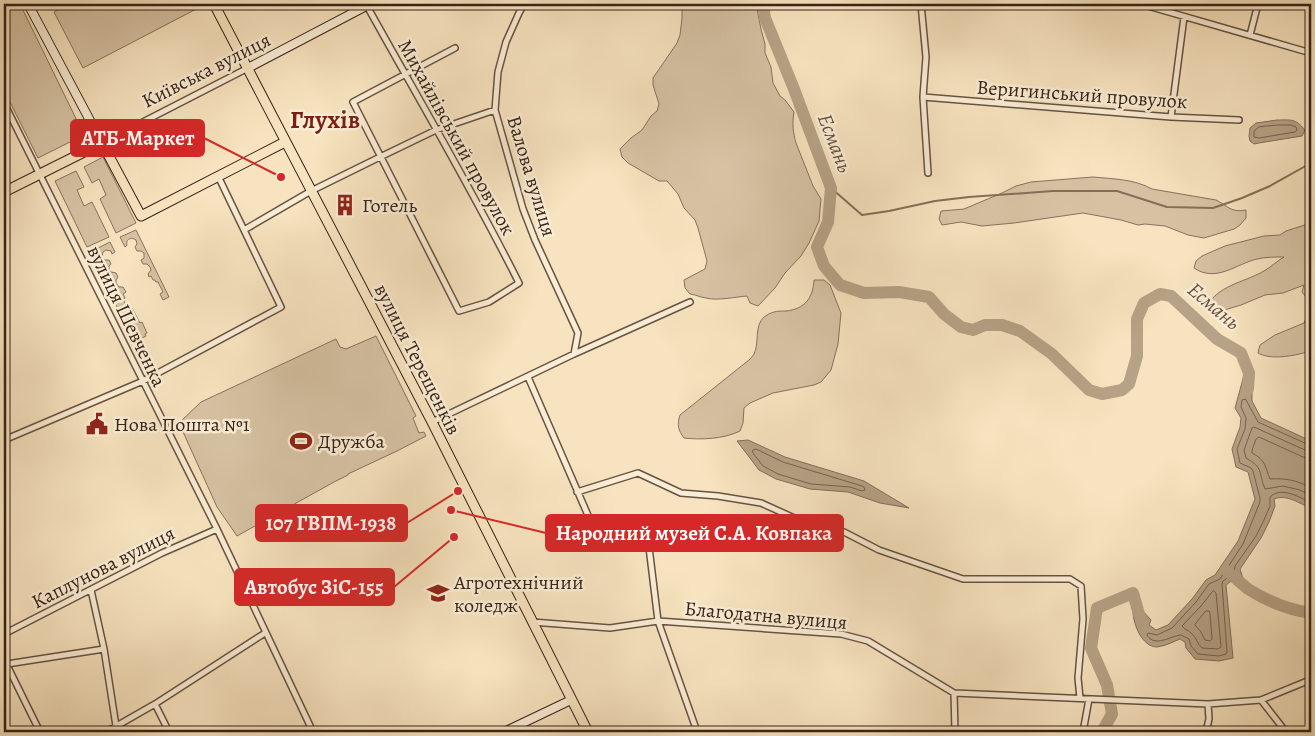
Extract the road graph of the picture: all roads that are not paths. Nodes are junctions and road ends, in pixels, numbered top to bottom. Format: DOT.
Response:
graph roads {
  1 [pos="28,4"];
  2 [pos="214,4"];
  3 [pos="524,4"];
  4 [pos="921,4"];
  5 [pos="1142,4"];
  6 [pos="1258,4"];
  7 [pos="369,5"];
  8 [pos="1184,17"];
  9 [pos="1250,35"];
  10 [pos="455,48"];
  11 [pos="1311,53"];
  12 [pos="248,68"];
  13 [pos="405,74"];
  14 [pos="923,97"];
  15 [pos="4,103"];
  16 [pos="495,110"];
  17 [pos="1171,117"];
  18 [pos="1239,120"];
  19 [pos="436,130"];
  20 [pos="285,142"];
  21 [pos="102,143"];
  22 [pos="380,157"];
  23 [pos="928,173"];
  24 [pos="40,174"];
  25 [pos="217,176"];
  26 [pos="311,191"];
  27 [pos="4,192"];
  28 [pos="244,230"];
  29 [pos="690,302"];
  30 [pos="574,354"];
  31 [pos="528,377"];
  32 [pos="143,381"];
  33 [pos="432,422"];
  34 [pos="4,440"];
  35 [pos="576,492"];
  36 [pos="217,529"];
  37 [pos="92,590"];
  38 [pos="658,621"];
  39 [pos="532,622"];
  40 [pos="265,633"];
  41 [pos="4,634"];
  42 [pos="104,649"];
  43 [pos="4,659"];
  44 [pos="7,664"];
  45 [pos="1311,681"];
  46 [pos="954,693"];
  47 [pos="1080,698"];
  48 [pos="1090,699"];
  49 [pos="571,700"];
  50 [pos="1262,700"];
  51 [pos="156,704"];
  52 [pos="1208,704"];
  53 [pos="116,726"];
  54 [pos="40,732"];
  55 [pos="106,732"];
  56 [pos="169,732"];
  57 [pos="313,732"];
  58 [pos="504,732"];
  59 [pos="588,732"];
  60 [pos="697,732"];
  61 [pos="955,732"];
  62 [pos="1083,732"];
  63 [pos="1206,732"];
  64 [pos="1286,732"];
  1 -- 21 [label="street"];
  2 -- 12 [label="main road, вулиця Терещенків"];
  3 -- 16 [label="street, Валова вулиця"];
  4 -- 14 [label="street"];
  5 -- 8 [label="street"];
  6 -- 9 [label="street"];
  7 -- 12 [label="street, Київська вулиця"];
  7 -- 13 [label="street, Михайлівський провулок"];
  8 -- 9 [label="street"];
  8 -- 17 [label="street"];
  9 -- 11 [label="street"];
  10 -- 13 [label="street"];
  12 -- 20 [label="main road, вулиця Терещенків"];
  12 -- 21 [label="street, Київська вулиця"];
  13 -- 19 [label="street, Михайлівський провулок"];
  13 -- 22 [label="street"];
  14 -- 17 [label="street, Веригинський провулок"];
  14 -- 23 [label="street"];
  15 -- 24 [label="street, вулиця Шевченка"];
  16 -- 19 [label="street"];
  16 -- 30 [label="street, Валова вулиця"];
  17 -- 18 [label="street, Веригинський провулок"];
  19 -- 22 [label="street"];
  19 -- 22 [label="street, Михайлівський провулок"];
  20 -- 25 [label="main road"];
  20 -- 26 [label="main road, вулиця Терещенків"];
  21 -- 24 [label="main road, Київська вулиця"];
  21 -- 25 [label="main road"];
  22 -- 26 [label="street"];
  24 -- 27 [label="main road, Київська вулиця"];
  24 -- 32 [label="street, вулиця Шевченка"];
  25 -- 28 [label="street"];
  26 -- 28 [label="street"];
  26 -- 33 [label="main road, вулиця Терещенків"];
  28 -- 32 [label="street"];
  29 -- 30 [label="street"];
  30 -- 31 [label="street"];
  31 -- 33 [label="street"];
  31 -- 35 [label="street"];
  32 -- 34 [label="street"];
  32 -- 36 [label="street, вулиця Шевченка"];
  33 -- 39 [label="main road, вулиця Терещенків"];
  35 -- 38 [label="street, Благодатна вулиця"];
  35 -- 47 [label="street"];
  36 -- 37 [label="street, Каплунова вулиця"];
  36 -- 40 [label="street, вулиця Шевченка"];
  37 -- 41 [label="street, Каплунова вулиця"];
  37 -- 42 [label="street"];
  38 -- 39 [label="street, Благодатна вулиця"];
  38 -- 46 [label="street, Благодатна вулиця"];
  38 -- 60 [label="street"];
  39 -- 49 [label="main road, вулиця Терещенків"];
  40 -- 51 [label="street"];
  40 -- 57 [label="street, вулиця Шевченка"];
  42 -- 44 [label="street"];
  42 -- 53 [label="street"];
  43 -- 44 [label="street"];
  44 -- 54 [label="street"];
  45 -- 50 [label="street, Благодатна вулиця"];
  46 -- 47 [label="street, Благодатна вулиця"];
  46 -- 61 [label="street"];
  47 -- 48 [label="street, Благодатна вулиця"];
  48 -- 52 [label="street, Благодатна вулиця"];
  48 -- 62 [label="street"];
  49 -- 58 [label="street"];
  49 -- 59 [label="main road, вулиця Терещенків"];
  50 -- 52 [label="street, Благодатна вулиця"];
  50 -- 64 [label="street"];
  51 -- 53 [label="street"];
  51 -- 56 [label="street"];
  52 -- 63 [label="street"];
  53 -- 55 [label="street"];
}
